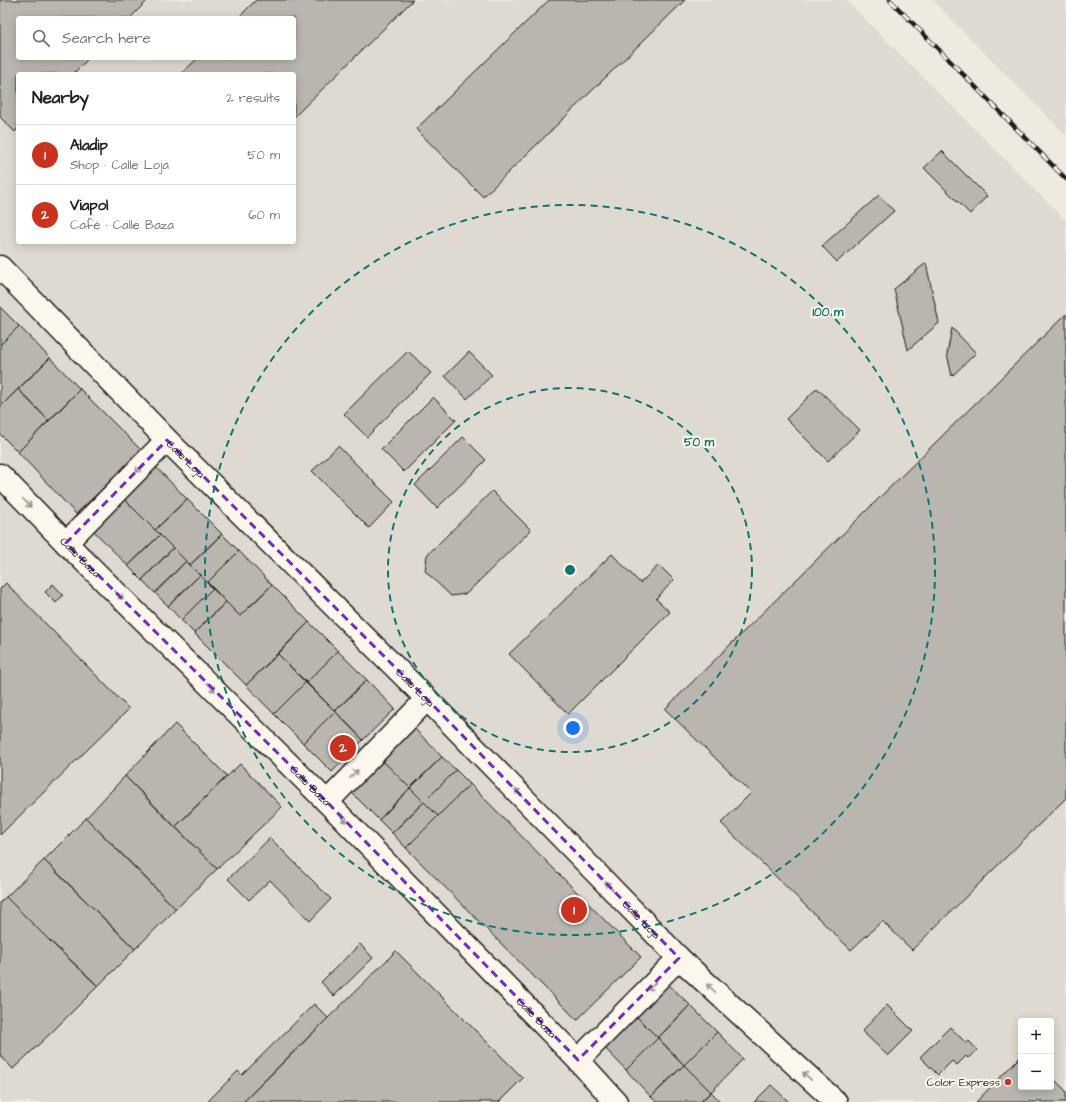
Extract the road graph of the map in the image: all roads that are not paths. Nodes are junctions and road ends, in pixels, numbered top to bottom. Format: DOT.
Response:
graph roads {
  1 [pos="0,267"];
  2 [pos="168,440"];
  3 [pos="0,475"];
  4 [pos="66,543"];
  5 [pos="427,699"];
  6 [pos="327,802"];
  7 [pos="679,958"];
  8 [pos="578,1060"];
  9 [pos="616,1102"];
  10 [pos="836,1102"];
  1 -- 2 [label="street, Calle Loja"];
  2 -- 4 [label="street, one-way"];
  2 -- 5 [label="street, Calle Loja"];
  3 -- 4 [label="street, Calle Baza, one-way"];
  4 -- 6 [label="street, Calle Baza, one-way"];
  6 -- 5 [label="street, one-way"];
  7 -- 5 [label="street, Calle Loja, one-way"];
  6 -- 8 [label="street, Calle Baza, one-way"];
  7 -- 8 [label="street, one-way"];
  10 -- 7 [label="street, Calle Loja, one-way"];
  8 -- 9 [label="street, Calle Baza"];
}
